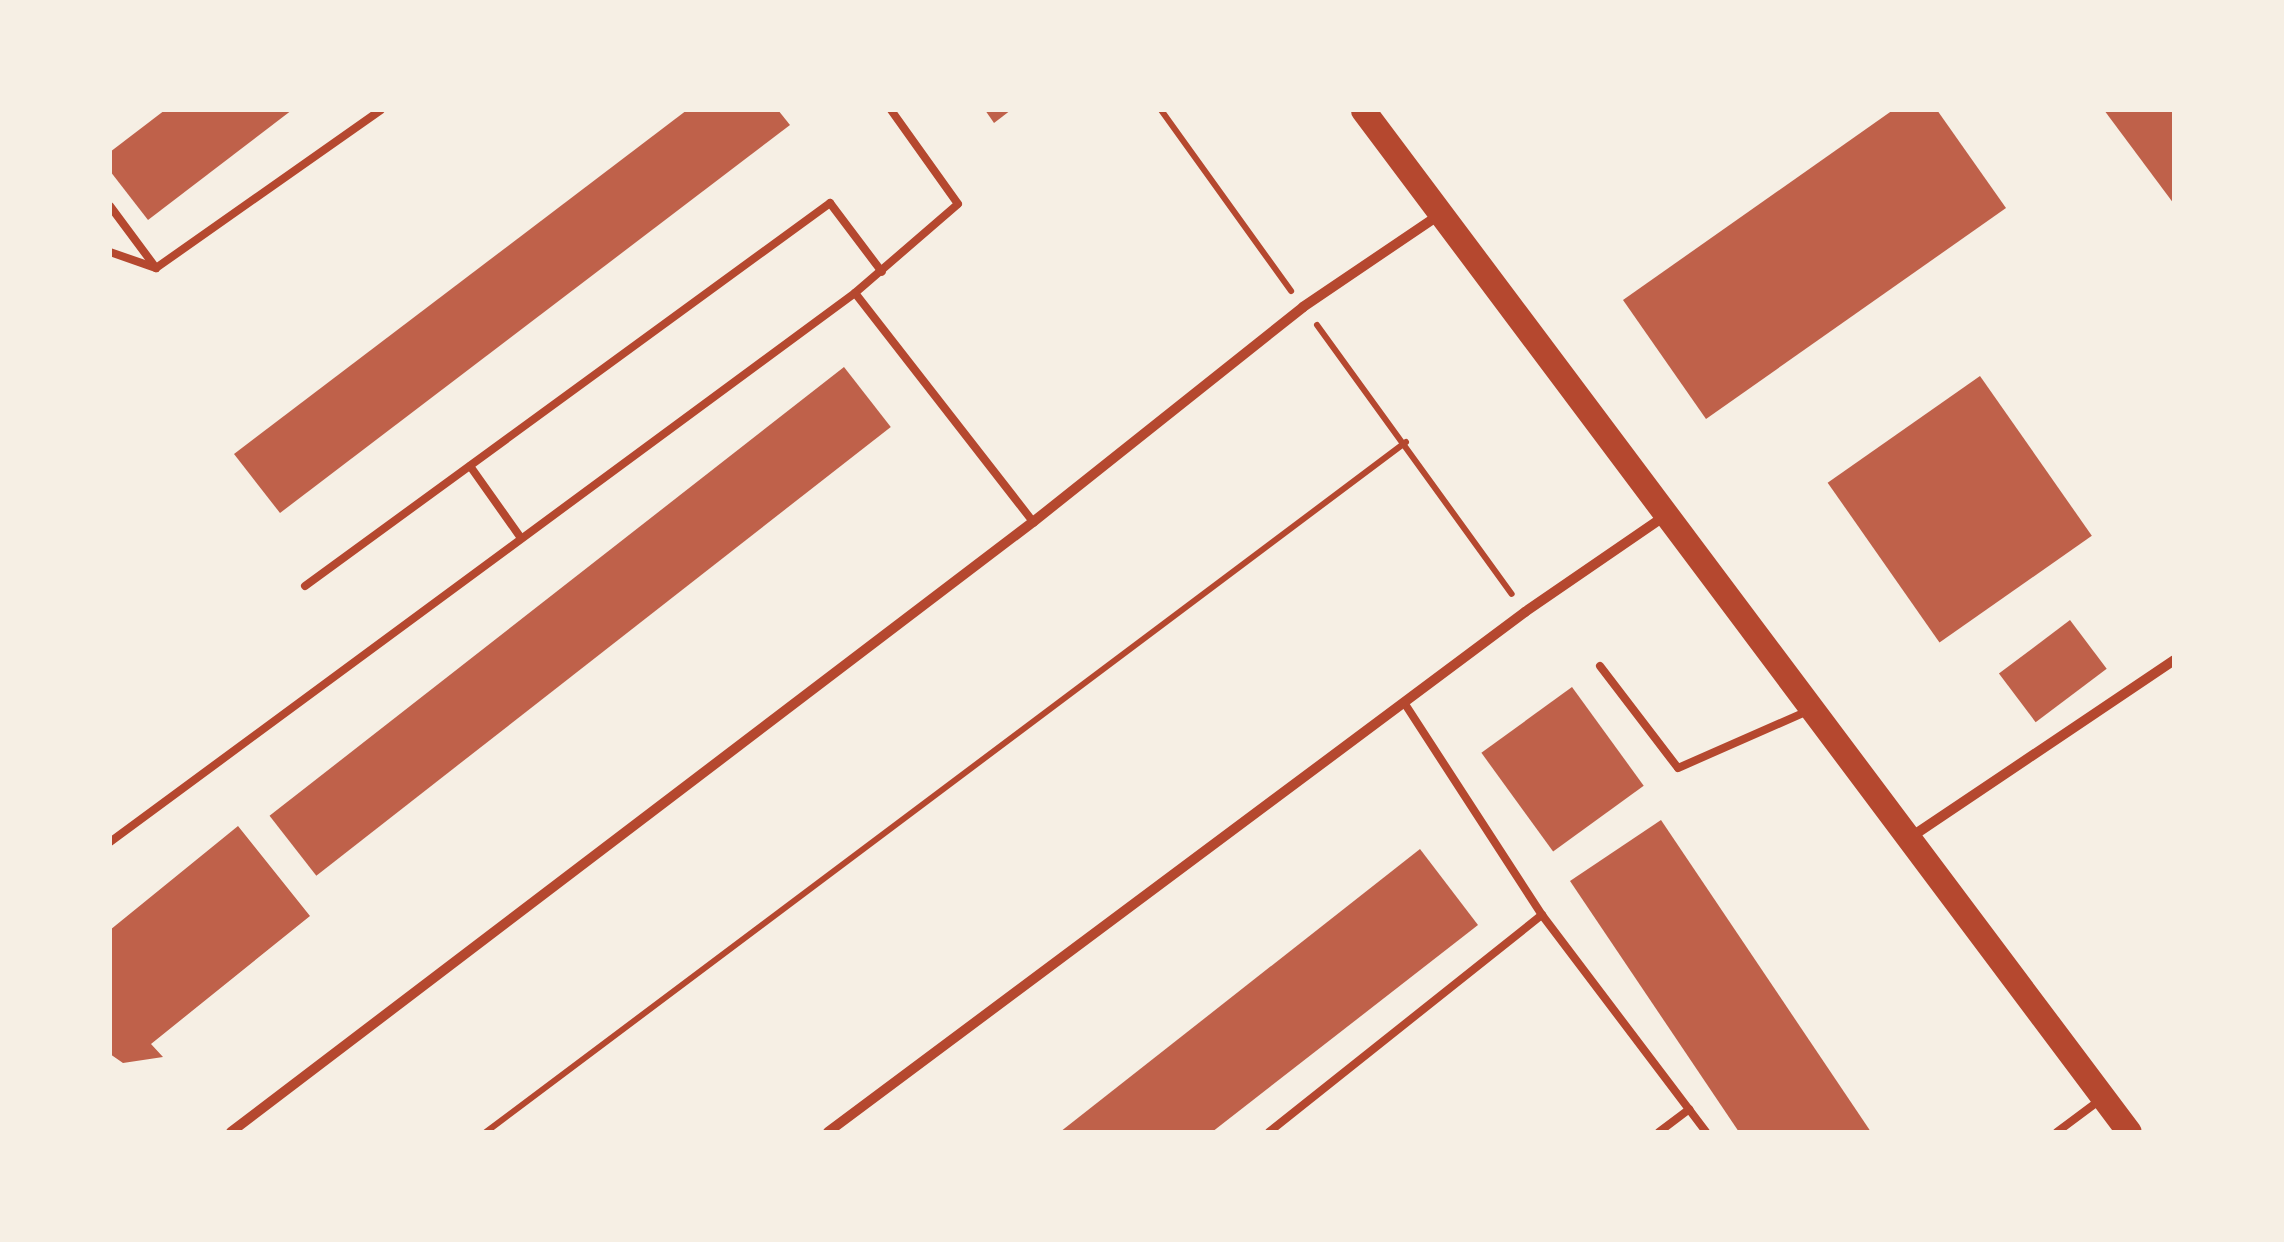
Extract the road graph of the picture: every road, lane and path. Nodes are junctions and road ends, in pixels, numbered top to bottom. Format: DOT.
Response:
graph roads {
  1 [pos="381,110"];
  2 [pos="891,110"];
  3 [pos="1161,110"];
  4 [pos="1363,110"];
  5 [pos="110,206"];
  6 [pos="1440,214"];
  7 [pos="110,252"];
  8 [pos="156,268"];
  9 [pos="882,272"];
  10 [pos="855,293"];
  11 [pos="1303,307"];
  12 [pos="1406,442"];
  13 [pos="470,466"];
  14 [pos="1663,517"];
  15 [pos="1033,522"];
  16 [pos="521,538"];
  17 [pos="305,586"];
  18 [pos="1524,612"];
  19 [pos="2174,660"];
  20 [pos="1600,666"];
  21 [pos="1405,704"];
  22 [pos="1808,711"];
  23 [pos="1910,837"];
  24 [pos="110,842"];
  25 [pos="1542,915"];
  26 [pos="2104,1097"];
  27 [pos="1689,1110"];
  28 [pos="231,1132"];
  29 [pos="486,1132"];
  30 [pos="828,1132"];
  31 [pos="1269,1132"];
  32 [pos="1660,1132"];
  33 [pos="1706,1132"];
  34 [pos="2057,1132"];
  35 [pos="2128,1132"];
  1 -- 8 [label="lane"];
  2 -- 9 [label="lane"];
  3 -- 11 [label="path"];
  4 -- 6 [label="main road"];
  5 -- 8 [label="lane"];
  6 -- 11 [label="street"];
  6 -- 14 [label="main road"];
  7 -- 8 [label="lane"];
  9 -- 10 [label="lane"];
  9 -- 13 [label="lane"];
  10 -- 15 [label="lane"];
  10 -- 16 [label="lane"];
  11 -- 12 [label="path"];
  11 -- 15 [label="street"];
  12 -- 18 [label="path"];
  12 -- 29 [label="path"];
  13 -- 16 [label="lane"];
  13 -- 17 [label="lane"];
  14 -- 18 [label="street"];
  14 -- 22 [label="main road"];
  15 -- 28 [label="street"];
  16 -- 24 [label="lane"];
  18 -- 21 [label="street"];
  19 -- 23 [label="street"];
  20 -- 22 [label="lane"];
  21 -- 25 [label="lane"];
  21 -- 30 [label="street"];
  22 -- 23 [label="main road"];
  23 -- 26 [label="main road"];
  25 -- 27 [label="lane"];
  25 -- 31 [label="lane"];
  26 -- 34 [label="lane"];
  26 -- 35 [label="main road"];
  27 -- 32 [label="lane"];
  27 -- 33 [label="lane"];
}
